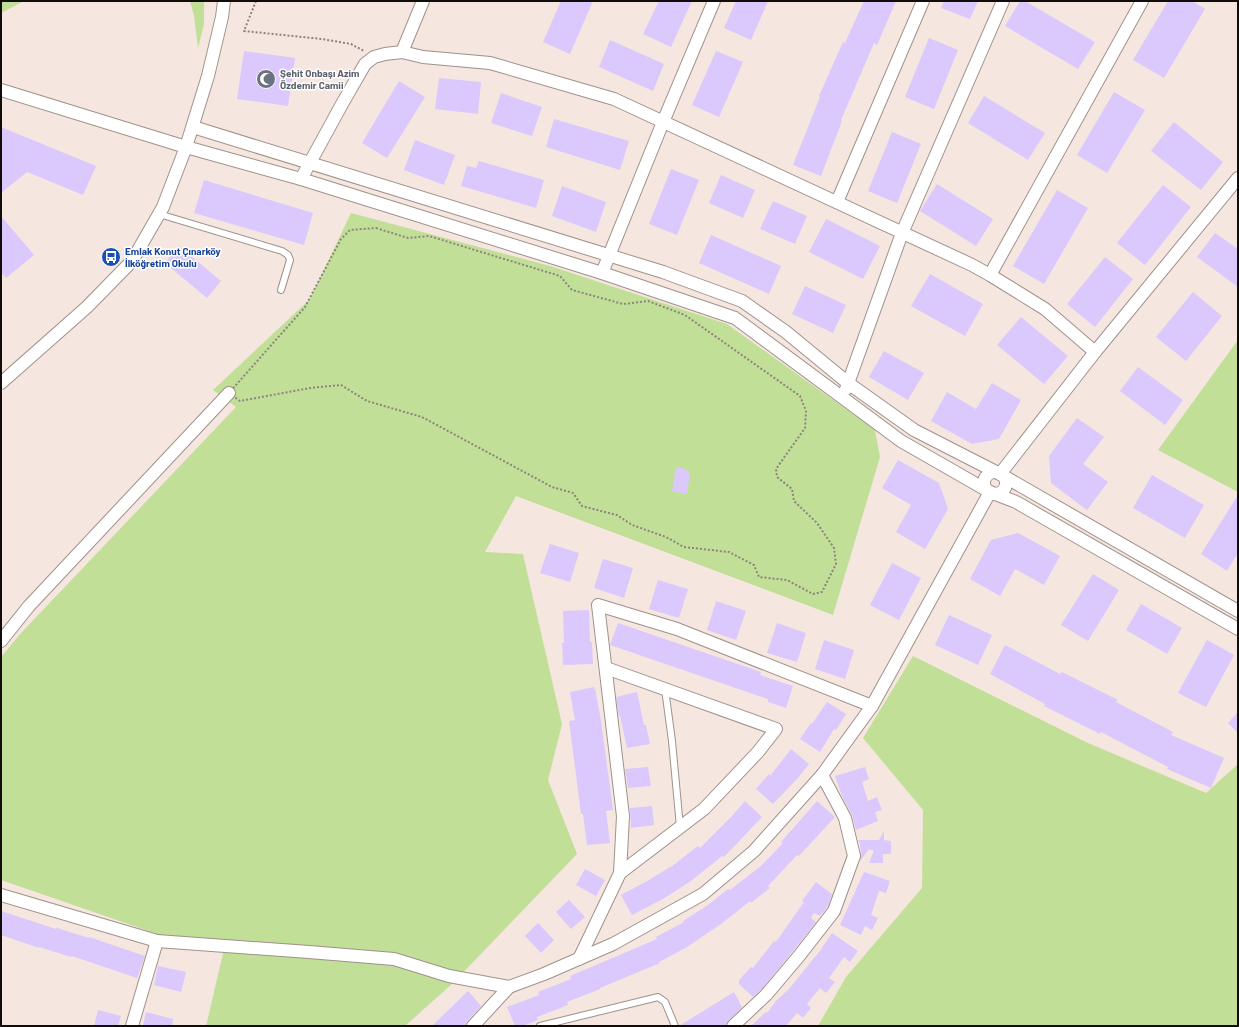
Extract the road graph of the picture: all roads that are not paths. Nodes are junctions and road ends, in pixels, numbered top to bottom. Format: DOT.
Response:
graph roads {
  1 [pos="224,1"];
  2 [pos="423,1"];
  3 [pos="714,1"];
  4 [pos="923,1"];
  5 [pos="1003,1"];
  6 [pos="1142,1"];
  7 [pos="402,52"];
  8 [pos="1,90"];
  9 [pos="663,122"];
  10 [pos="193,127"];
  11 [pos="186,146"];
  12 [pos="310,163"];
  13 [pos="1238,178"];
  14 [pos="301,179"];
  15 [pos="836,202"];
  16 [pos="159,214"];
  17 [pos="902,233"];
  18 [pos="608,255"];
  19 [pos="602,273"];
  20 [pos="990,275"];
  21 [pos="281,290"];
  22 [pos="1095,352"];
  23 [pos="1,383"];
  24 [pos="848,383"];
  25 [pos="229,393"];
  26 [pos="842,397"];
  27 [pos="1000,474"];
  28 [pos="990,492"];
  29 [pos="1238,611"];
  30 [pos="1238,629"];
  31 [pos="1,641"];
  32 [pos="606,668"];
  33 [pos="665,689"];
  34 [pos="872,706"];
  35 [pos="822,775"];
  36 [pos="680,827"];
  37 [pos="620,873"];
  38 [pos="1,895"];
  39 [pos="157,941"];
  40 [pos="579,958"];
  41 [pos="509,987"];
  42 [pos="132,1026"];
  43 [pos="473,1026"];
  44 [pos="540,1026"];
  45 [pos="675,1026"];
  46 [pos="733,1026"];
  1 -- 10 [label="street"];
  2 -- 7 [label="street"];
  3 -- 9 [label="street"];
  4 -- 15 [label="street"];
  5 -- 17 [label="street"];
  6 -- 20 [label="street"];
  7 -- 9 [label="street"];
  7 -- 12 [label="street"];
  8 -- 11 [label="street"];
  9 -- 15 [label="street"];
  9 -- 18 [label="street"];
  10 -- 11 [label="street"];
  10 -- 12 [label="street"];
  11 -- 14 [label="street"];
  11 -- 16 [label="street"];
  12 -- 14 [label="street"];
  12 -- 18 [label="street"];
  13 -- 22 [label="street"];
  14 -- 19 [label="street"];
  15 -- 17 [label="street"];
  16 -- 21 [label="lane"];
  16 -- 23 [label="street"];
  17 -- 20 [label="street"];
  17 -- 24 [label="street"];
  18 -- 19 [label="street"];
  18 -- 24 [label="street"];
  19 -- 26 [label="street"];
  20 -- 22 [label="street"];
  22 -- 27 [label="street"];
  24 -- 26 [label="street"];
  24 -- 27 [label="street"];
  25 -- 31 [label="street"];
  26 -- 28 [label="street"];
  27 -- 28 [label="street"];
  27 -- 29 [label="street"];
  28 -- 30 [label="street"];
  28 -- 34 [label="street"];
  32 -- 33 [label="street"];
  32 -- 34 [label="street"];
  32 -- 37 [label="street"];
  33 -- 36 [label="lane"];
  33 -- 36 [label="street"];
  34 -- 35 [label="street"];
  35 -- 40 [label="street"];
  35 -- 46 [label="street"];
  36 -- 37 [label="street"];
  37 -- 40 [label="street"];
  38 -- 39 [label="street"];
  39 -- 41 [label="street"];
  39 -- 42 [label="street"];
  40 -- 41 [label="street"];
  41 -- 43 [label="street"];
  44 -- 45 [label="lane"];
}
